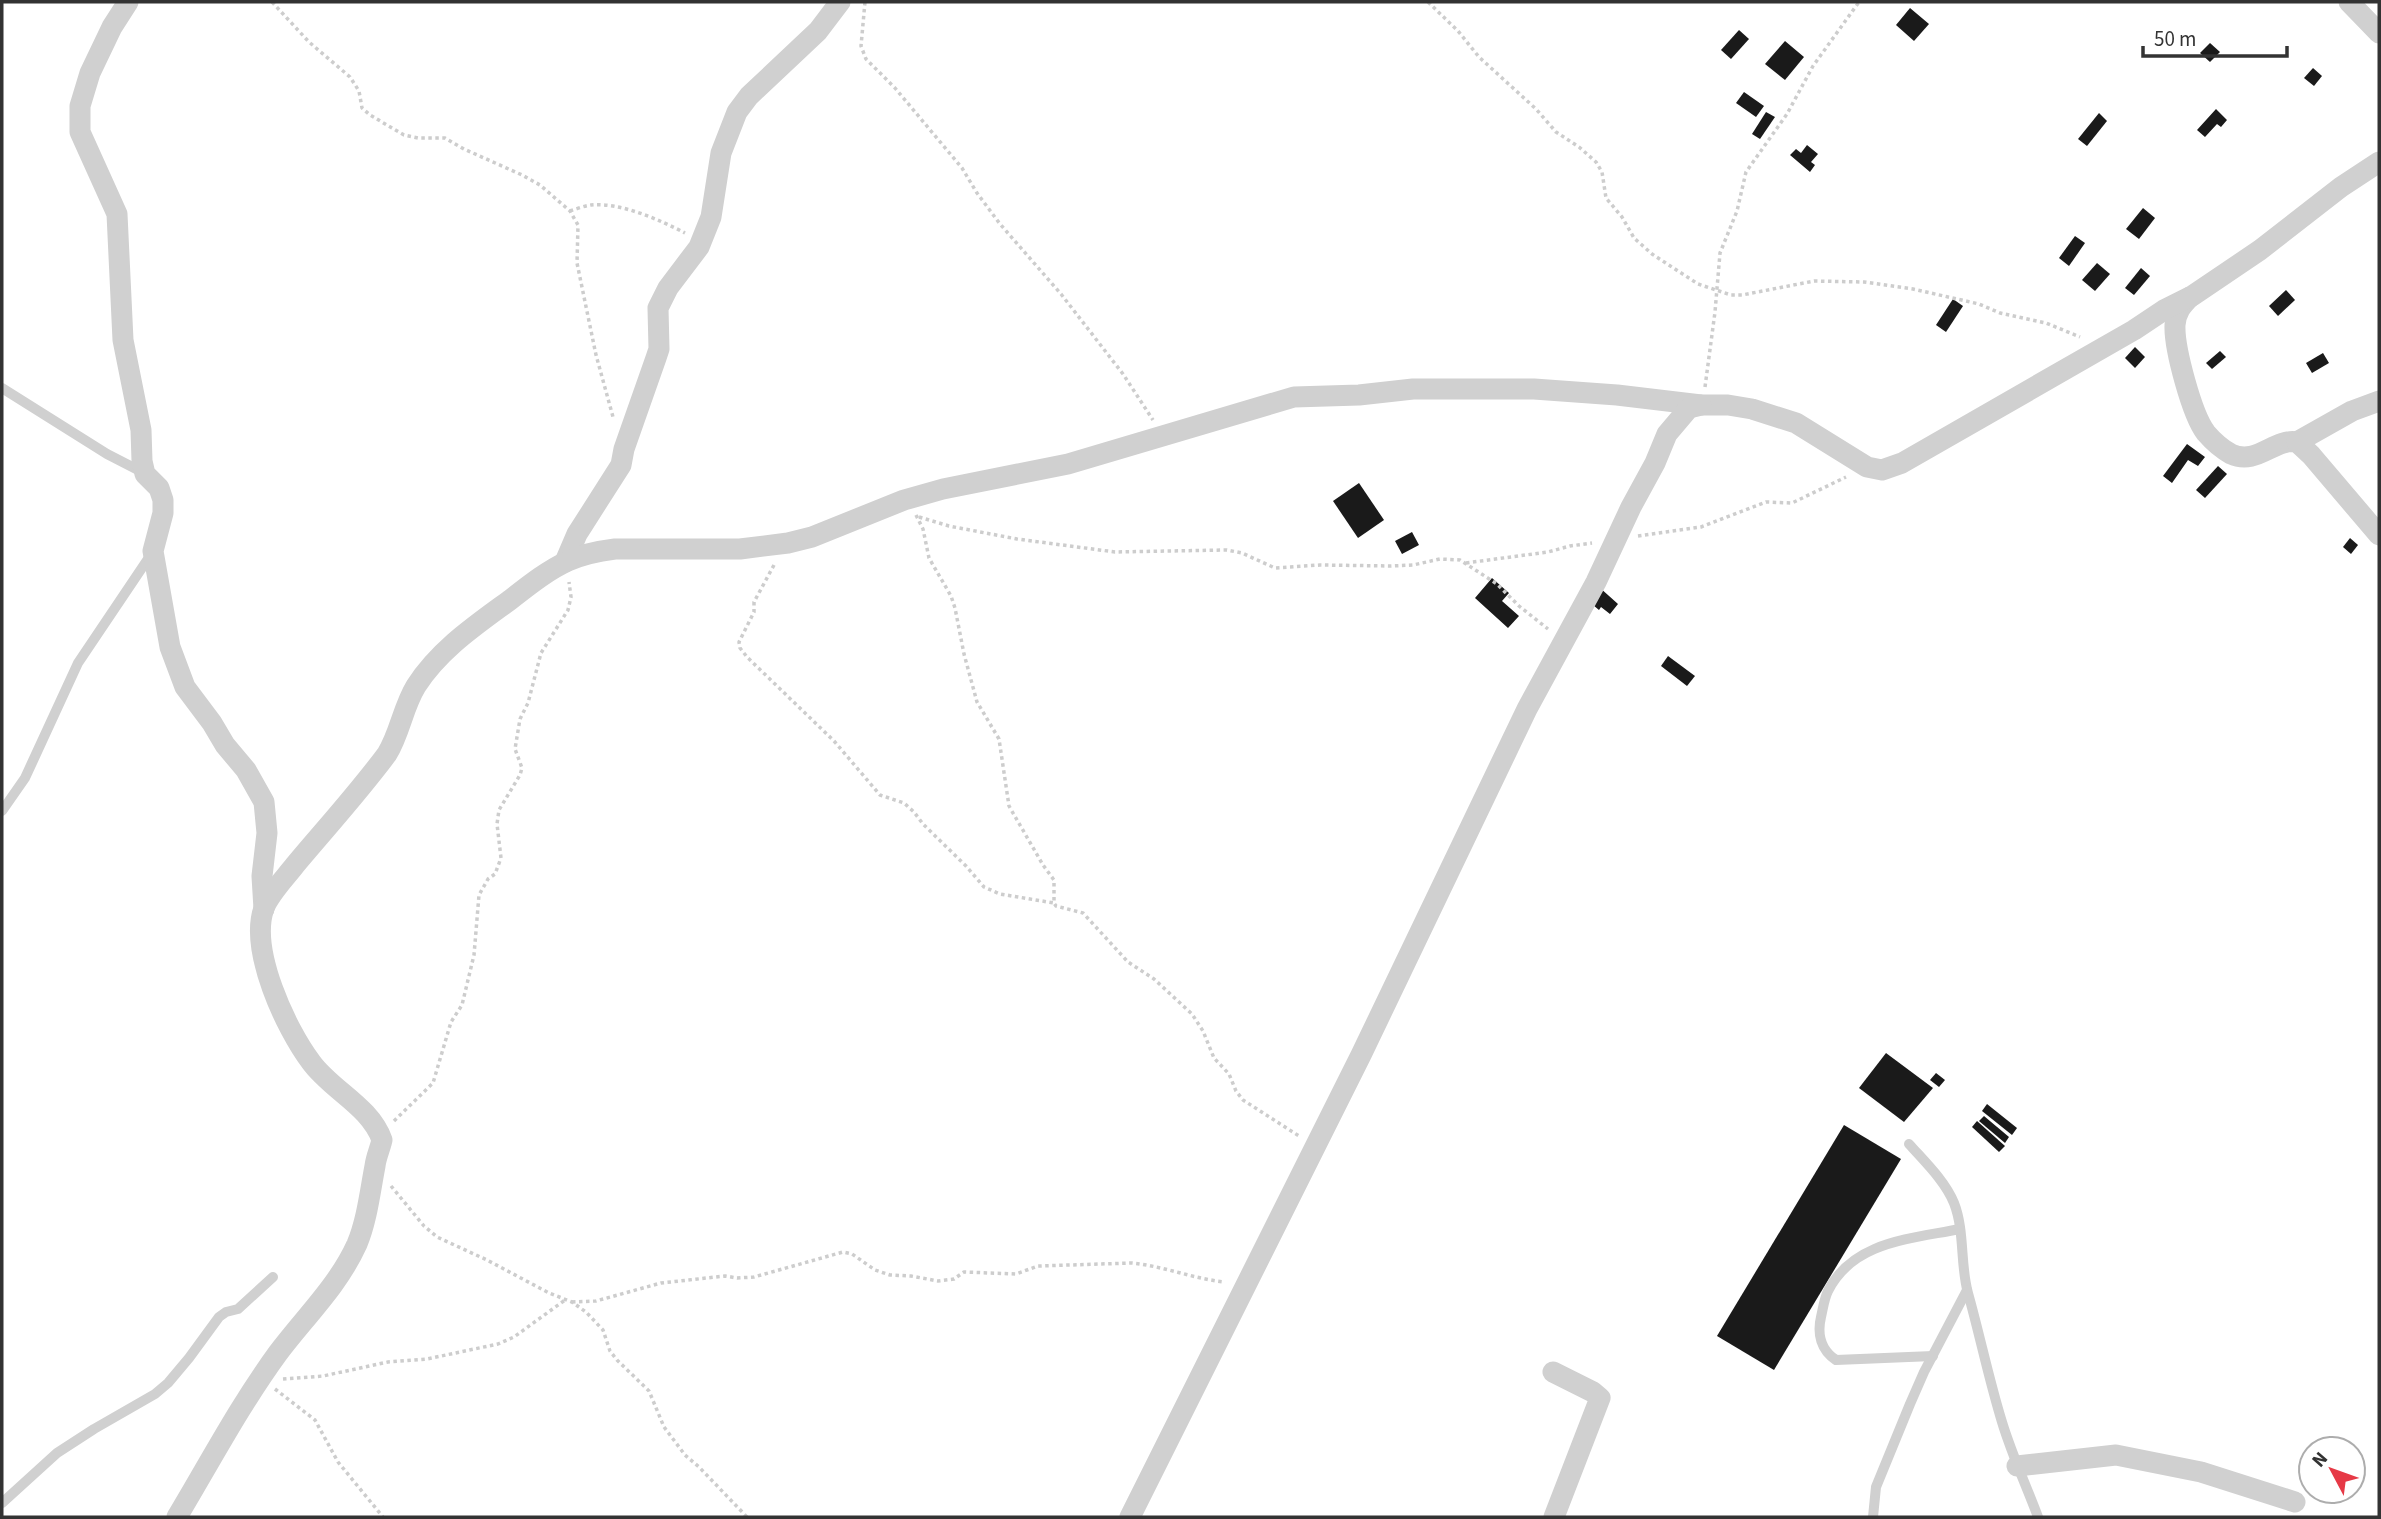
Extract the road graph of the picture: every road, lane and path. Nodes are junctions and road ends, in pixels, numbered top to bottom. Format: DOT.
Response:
graph roads {
  1 [pos="128,2"];
  2 [pos="272,2"];
  3 [pos="840,2"];
  4 [pos="866,2"];
  5 [pos="1428,2"];
  6 [pos="1859,2"];
  7 [pos="2349,2"];
  8 [pos="2379,33"];
  9 [pos="2379,162"];
  10 [pos="570,211"];
  11 [pos="699,247"];
  12 [pos="1717,291"];
  13 [pos="2192,296"];
  14 [pos="2100,349"];
  15 [pos="2,388"];
  16 [pos="2379,401"];
  17 [pos="1702,405"];
  18 [pos="1163,437"];
  19 [pos="2297,442"];
  20 [pos="624,449"];
  21 [pos="1882,470"];
  22 [pos="145,474"];
  23 [pos="911,508"];
  24 [pos="2379,535"];
  25 [pos="1616,539"];
  26 [pos="788,543"];
  27 [pos="153,551"];
  28 [pos="570,560"];
  29 [pos="1466,563"];
  30 [pos="1563,641"];
  31 [pos="2,811"];
  32 [pos="1054,902"];
  33 [pos="264,909"];
  34 [pos="382,1140"];
  35 [pos="1909,1144"];
  36 [pos="1315,1147"];
  37 [pos="375,1162"];
  38 [pos="1960,1229"];
  39 [pos="273,1277"];
  40 [pos="1246,1285"];
  41 [pos="1967,1290"];
  42 [pos="565,1300"];
  43 [pos="572,1302"];
  44 [pos="1933,1356"];
  45 [pos="1553,1372"];
  46 [pos="261,1382"];
  47 [pos="2017,1466"];
  48 [pos="2,1503"];
  49 [pos="2295,1503"];
  50 [pos="177,1517"];
  51 [pos="383,1517"];
  52 [pos="747,1517"];
  53 [pos="1130,1517"];
  54 [pos="1554,1517"];
  55 [pos="1873,1517"];
  56 [pos="2038,1517"];
  1 -- 22 [label="street"];
  2 -- 10 [label="path"];
  3 -- 11 [label="street"];
  4 -- 18 [label="path"];
  5 -- 12 [label="path"];
  6 -- 12 [label="path"];
  7 -- 8 [label="street"];
  9 -- 13 [label="street"];
  10 -- 11 [label="path"];
  10 -- 20 [label="path"];
  11 -- 20 [label="street"];
  12 -- 14 [label="path"];
  12 -- 17 [label="path"];
  13 -- 14 [label="street"];
  13 -- 19 [label="street"];
  14 -- 21 [label="street"];
  15 -- 22 [label="lane"];
  16 -- 19 [label="street"];
  17 -- 18 [label="street"];
  17 -- 21 [label="street"];
  17 -- 25 [label="street"];
  18 -- 23 [label="street"];
  19 -- 24 [label="street"];
  20 -- 28 [label="street"];
  21 -- 25 [label="path"];
  22 -- 27 [label="street"];
  23 -- 26 [label="street"];
  23 -- 29 [label="path"];
  23 -- 32 [label="path"];
  25 -- 29 [label="path"];
  25 -- 30 [label="street"];
  26 -- 28 [label="street"];
  26 -- 32 [label="path"];
  27 -- 31 [label="lane"];
  27 -- 33 [label="street"];
  28 -- 33 [label="street"];
  28 -- 34 [label="path"];
  29 -- 30 [label="path"];
  30 -- 36 [label="street"];
  32 -- 36 [label="path"];
  33 -- 34 [label="street"];
  34 -- 37 [label="street"];
  35 -- 38 [label="lane"];
  36 -- 40 [label="street"];
  37 -- 42 [label="path"];
  37 -- 46 [label="street"];
  38 -- 41 [label="lane"];
  38 -- 44 [label="lane"];
  39 -- 48 [label="lane"];
  40 -- 43 [label="path"];
  40 -- 53 [label="street"];
  41 -- 44 [label="lane"];
  41 -- 47 [label="lane"];
  42 -- 43 [label="path"];
  42 -- 46 [label="path"];
  43 -- 52 [label="path"];
  44 -- 55 [label="lane"];
  45 -- 54 [label="street"];
  46 -- 50 [label="street"];
  46 -- 51 [label="path"];
  47 -- 49 [label="street"];
  47 -- 56 [label="lane"];
}
